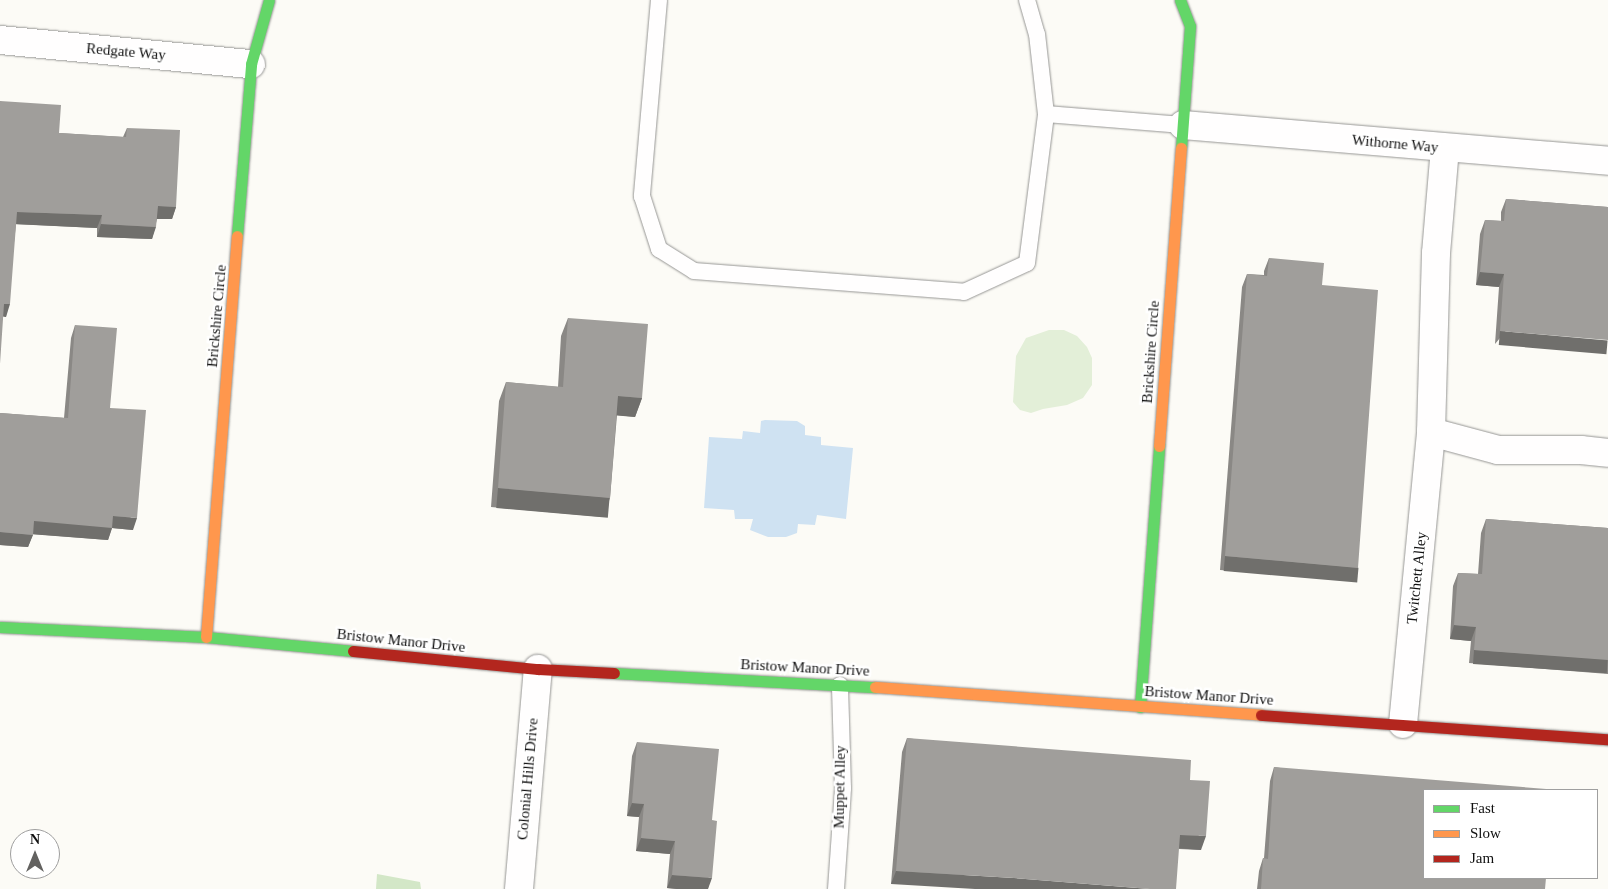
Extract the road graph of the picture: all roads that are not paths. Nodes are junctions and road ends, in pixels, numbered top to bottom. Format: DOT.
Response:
graph roads {
  1 [pos="269,0"];
  2 [pos="659,0"];
  3 [pos="1028,0"];
  4 [pos="1180,0"];
  5 [pos="0,40"];
  6 [pos="251,64"];
  7 [pos="1046,114"];
  8 [pos="1183,125"];
  9 [pos="1445,148"];
  10 [pos="1608,161"];
  11 [pos="1431,432"];
  12 [pos="1608,453"];
  13 [pos="0,627"];
  14 [pos="206,637"];
  15 [pos="538,669"];
  16 [pos="840,685"];
  17 [pos="1140,707"];
  18 [pos="1403,724"];
  19 [pos="1608,739"];
  20 [pos="519,889"];
  21 [pos="836,889"];
  1 -- 6 [label="street, Brickshire Circle"];
  2 -- 7 [label="lane"];
  3 -- 7 [label="lane"];
  4 -- 8 [label="street, Brickshire Circle"];
  5 -- 6 [label="street, Redgate Way"];
  6 -- 14 [label="street, Brickshire Circle"];
  7 -- 8 [label="lane"];
  8 -- 9 [label="street, Withorne Way"];
  8 -- 17 [label="street, Brickshire Circle"];
  9 -- 10 [label="street, Withorne Way"];
  9 -- 11 [label="street, Twitchett Alley"];
  11 -- 12 [label="street"];
  11 -- 18 [label="street, Twitchett Alley"];
  13 -- 14 [label="street, Bristow Manor Drive"];
  14 -- 15 [label="street, Bristow Manor Drive"];
  15 -- 16 [label="street, Bristow Manor Drive"];
  15 -- 20 [label="street, Colonial Hills Drive"];
  16 -- 17 [label="street, Bristow Manor Drive"];
  16 -- 21 [label="lane, Muppet Alley"];
  17 -- 18 [label="street, Bristow Manor Drive"];
  18 -- 19 [label="street, Bristow Manor Drive"];
}
